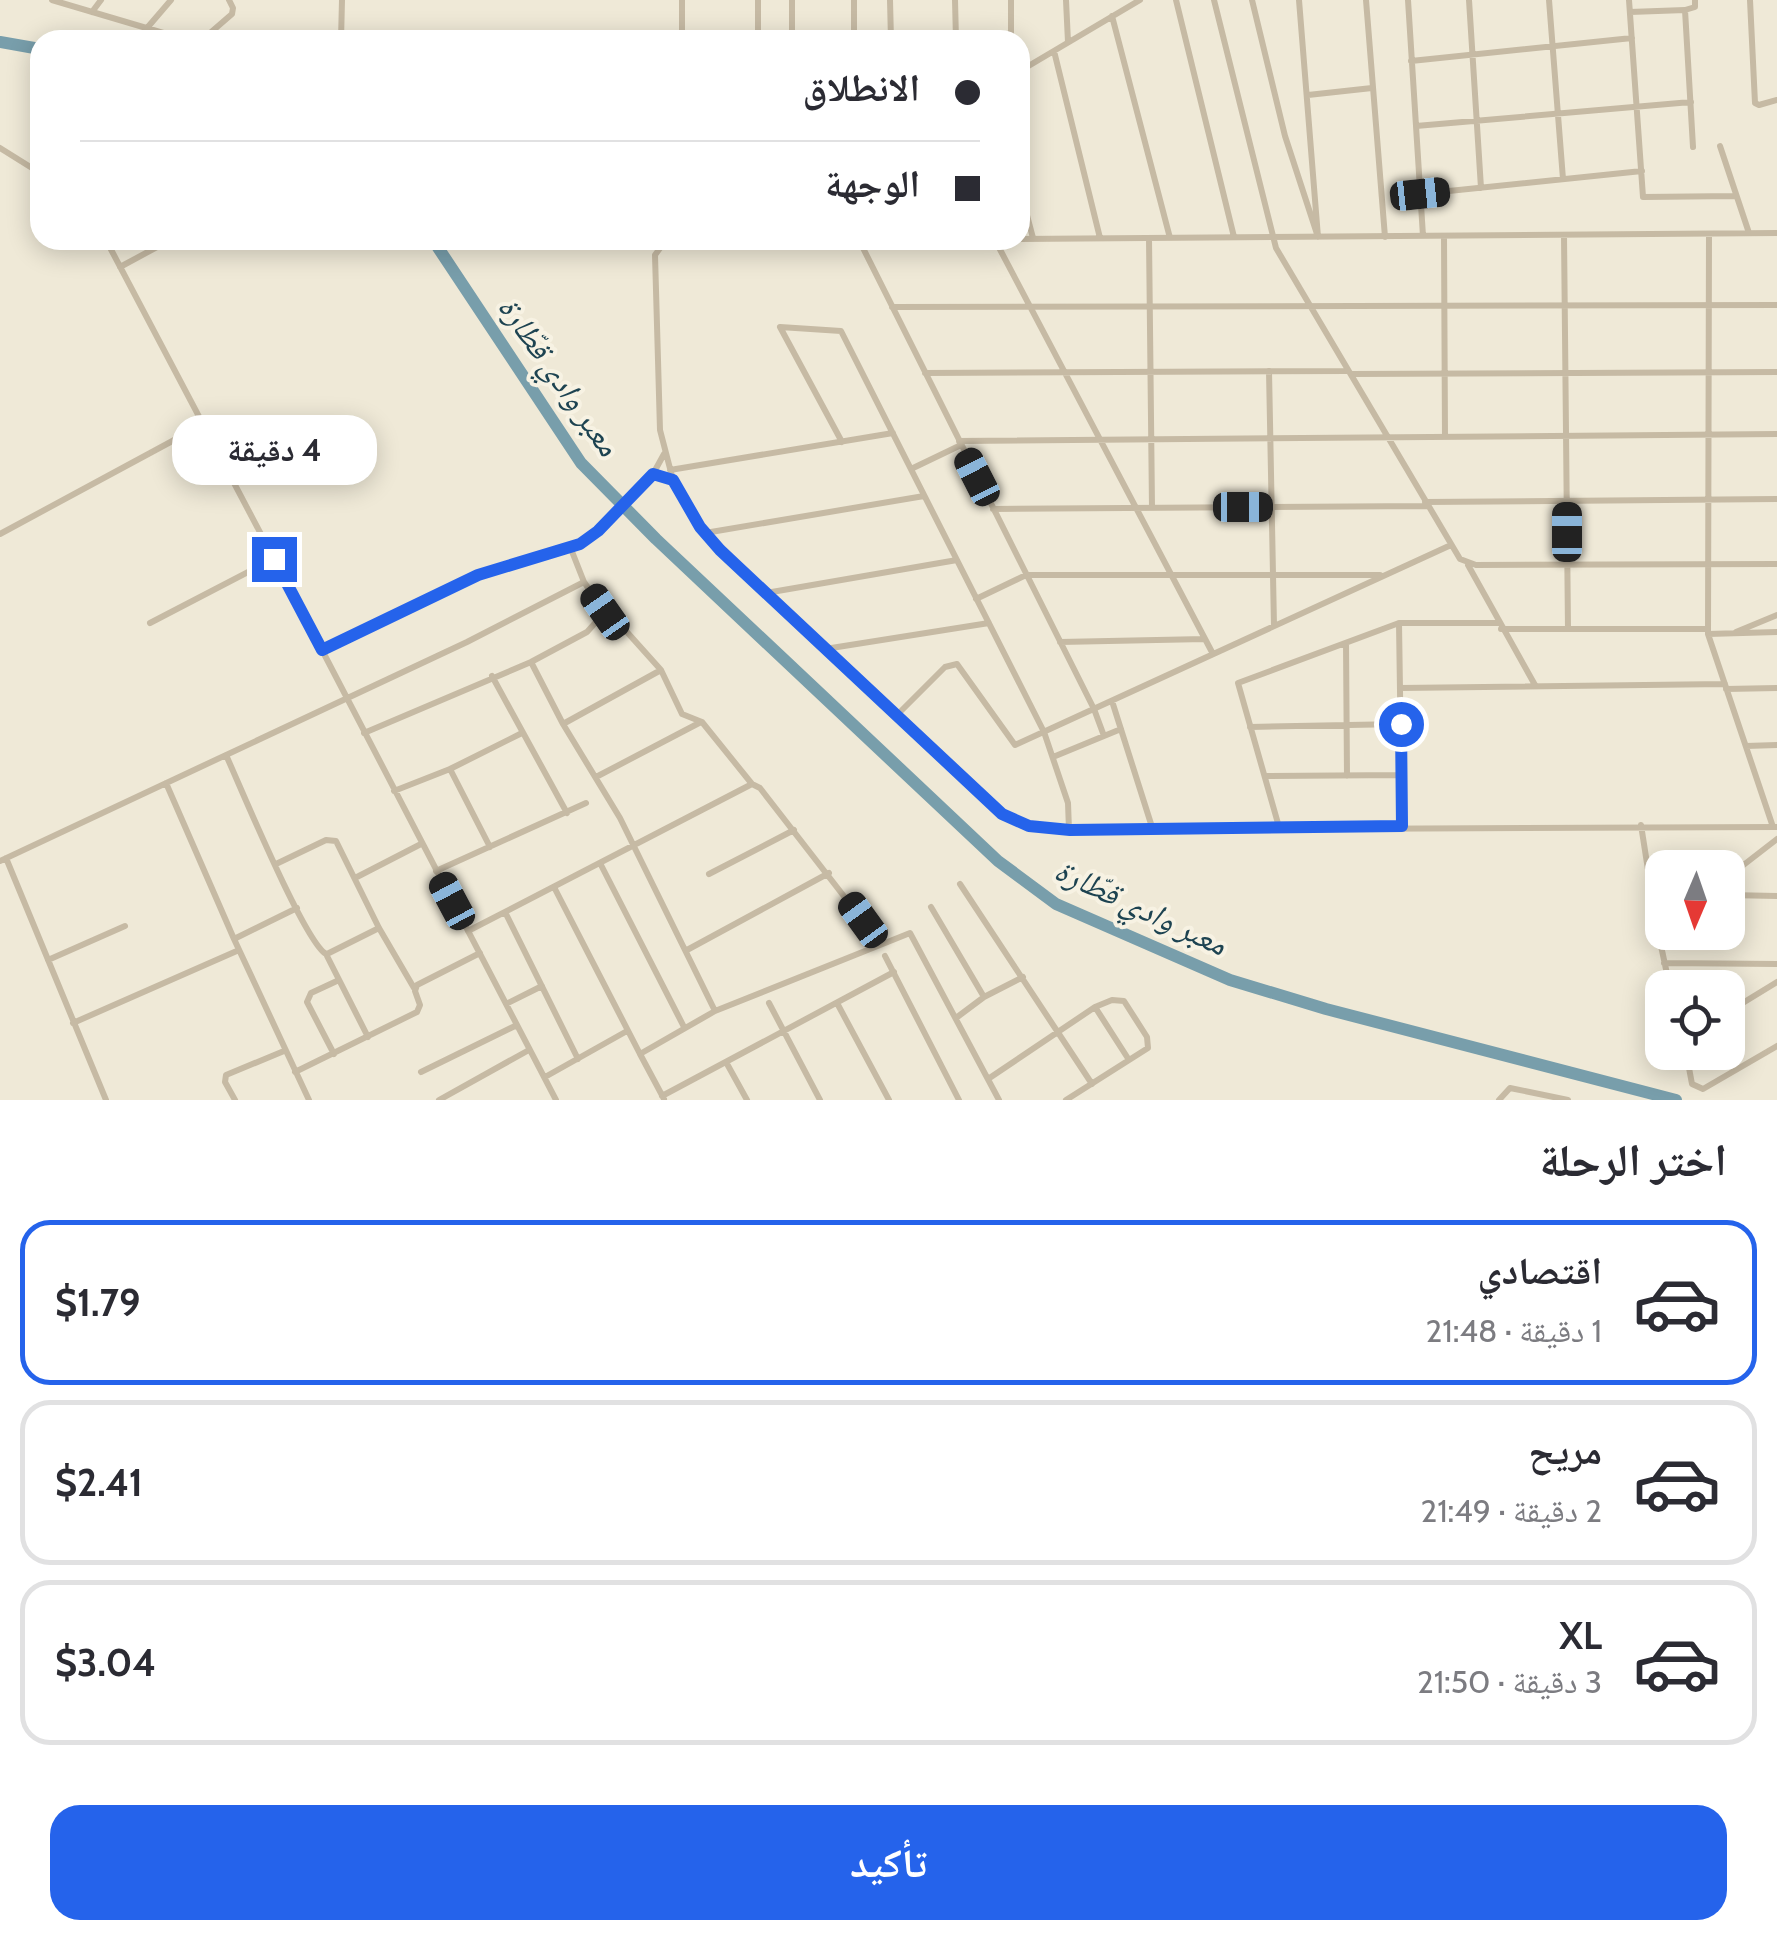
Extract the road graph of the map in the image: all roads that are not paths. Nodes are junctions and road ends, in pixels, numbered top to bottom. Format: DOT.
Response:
graph roads {
  1 [pos="52,0"];
  2 [pos="101,0"];
  3 [pos="172,0"];
  4 [pos="230,0"];
  5 [pos="342,0"];
  6 [pos="682,0"];
  7 [pos="758,0"];
  8 [pos="792,0"];
  9 [pos="854,0"];
  10 [pos="890,0"];
  11 [pos="955,0"];
  12 [pos="1011,0"];
  13 [pos="1066,0"];
  14 [pos="1176,0"];
  15 [pos="1214,0"];
  16 [pos="1252,0"];
  17 [pos="1299,0"];
  18 [pos="1366,0"];
  19 [pos="1408,0"];
  20 [pos="1468,0"];
  21 [pos="1549,0"];
  22 [pos="1629,0"];
  23 [pos="1694,0"];
  24 [pos="1750,0"];
  25 [pos="1137,1"];
  26 [pos="1685,10"];
  27 [pos="92,12"];
  28 [pos="1630,12"];
  29 [pos="1112,16"];
  30 [pos="147,28"];
  31 [pos="154,30"];
  32 [pos="214,30"];
  33 [pos="342,30"];
  34 [pos="682,30"];
  35 [pos="758,30"];
  36 [pos="792,30"];
  37 [pos="854,30"];
  38 [pos="890,30"];
  39 [pos="956,30"];
  40 [pos="1011,30"];
  41 [pos="1632,38"];
  42 [pos="1068,42"];
  43 [pos="1553,46"];
  44 [pos="1054,51"];
  45 [pos="1472,55"];
  46 [pos="1412,61"];
  47 [pos="1030,65"];
  48 [pos="1372,88"];
  49 [pos="1308,95"];
  50 [pos="1775,101"];
  51 [pos="1690,102"];
  52 [pos="1637,106"];
  53 [pos="1558,113"];
  54 [pos="1777,114"];
  55 [pos="1476,120"];
  56 [pos="1416,126"];
  57 [pos="1720,146"];
  58 [pos="1693,147"];
  59 [pos="0,148"];
  60 [pos="30,167"];
  61 [pos="1642,171"];
  62 [pos="1563,179"];
  63 [pos="1481,188"];
  64 [pos="1420,194"];
  65 [pos="1736,196"];
  66 [pos="1030,227"];
  67 [pos="1777,233"];
  68 [pos="1709,234"];
  69 [pos="1748,234"];
  70 [pos="1564,235"];
  71 [pos="1385,236"];
  72 [pos="1423,236"];
  73 [pos="1444,236"];
  74 [pos="1274,237"];
  75 [pos="1318,237"];
  76 [pos="1033,238"];
  77 [pos="1100,238"];
  78 [pos="1149,238"];
  79 [pos="1170,238"];
  80 [pos="1234,238"];
  81 [pos="111,250"];
  82 [pos="152,250"];
  83 [pos="659,250"];
  84 [pos="864,250"];
  85 [pos="1000,250"];
  86 [pos="120,268"];
  87 [pos="1709,304"];
  88 [pos="1565,305"];
  89 [pos="1777,305"];
  90 [pos="1445,306"];
  91 [pos="892,307"];
  92 [pos="1030,307"];
  93 [pos="1150,307"];
  94 [pos="1311,307"];
  95 [pos="1269,371"];
  96 [pos="1065,372"];
  97 [pos="1150,372"];
  98 [pos="1349,372"];
  99 [pos="1709,372"];
  100 [pos="1777,372"];
  101 [pos="925,373"];
  102 [pos="1444,373"];
  103 [pos="1566,373"];
  104 [pos="202,425"];
  105 [pos="893,433"];
  106 [pos="1777,434"];
  107 [pos="1709,435"];
  108 [pos="1565,436"];
  109 [pos="1387,437"];
  110 [pos="1445,437"];
  111 [pos="1270,438"];
  112 [pos="1151,439"];
  113 [pos="1100,440"];
  114 [pos="842,442"];
  115 [pos="960,443"];
  116 [pos="664,453"];
  117 [pos="911,469"];
  118 [pos="670,470"];
  119 [pos="653,474"];
  120 [pos="673,480"];
  121 [pos="924,496"];
  122 [pos="1710,499"];
  123 [pos="1777,499"];
  124 [pos="1566,500"];
  125 [pos="1426,504"];
  126 [pos="1152,507"];
  127 [pos="1273,507"];
  128 [pos="1136,508"];
  129 [pos="993,509"];
  130 [pos="705,533"];
  131 [pos="0,534"];
  132 [pos="1451,546"];
  133 [pos="570,548"];
  134 [pos="274,559"];
  135 [pos="957,560"];
  136 [pos="1467,564"];
  137 [pos="1567,564"];
  138 [pos="1710,564"];
  139 [pos="1777,564"];
  140 [pos="1026,575"];
  141 [pos="1171,575"];
  142 [pos="1273,575"];
  143 [pos="1386,575"];
  144 [pos="584,582"];
  145 [pos="765,593"];
  146 [pos="976,599"];
  147 [pos="605,612"];
  148 [pos="1777,615"];
  149 [pos="150,623"];
  150 [pos="1400,623"];
  151 [pos="989,624"];
  152 [pos="1274,626"];
  153 [pos="1499,626"];
  154 [pos="1568,629"];
  155 [pos="1708,631"];
  156 [pos="1777,632"];
  157 [pos="1732,633"];
  158 [pos="1205,639"];
  159 [pos="1060,642"];
  160 [pos="1346,643"];
  161 [pos="825,649"];
  162 [pos="322,650"];
  163 [pos="1213,654"];
  164 [pos="531,662"];
  165 [pos="661,670"];
  166 [pos="492,676"];
  167 [pos="1536,686"];
  168 [pos="1726,686"];
  169 [pos="1400,688"];
  170 [pos="1777,688"];
  171 [pos="346,698"];
  172 [pos="1112,701"];
  173 [pos="1094,709"];
  174 [pos="896,716"];
  175 [pos="702,722"];
  176 [pos="563,724"];
  177 [pos="1401,724"];
  178 [pos="1346,725"];
  179 [pos="1250,727"];
  180 [pos="1121,729"];
  181 [pos="1044,732"];
  182 [pos="364,733"];
  183 [pos="522,733"];
  184 [pos="1104,736"];
  185 [pos="1746,746"];
  186 [pos="1777,746"];
  187 [pos="226,755"];
  188 [pos="1053,757"];
  189 [pos="450,768"];
  190 [pos="1401,775"];
  191 [pos="596,776"];
  192 [pos="1265,776"];
  193 [pos="1348,776"];
  194 [pos="166,783"];
  195 [pos="752,784"];
  196 [pos="394,791"];
  197 [pos="586,803"];
  198 [pos="567,814"];
  199 [pos="1641,825"];
  200 [pos="1279,826"];
  201 [pos="1402,826"];
  202 [pos="1775,826"];
  203 [pos="1152,827"];
  204 [pos="794,830"];
  205 [pos="1070,830"];
  206 [pos="1777,839"];
  207 [pos="421,844"];
  208 [pos="634,846"];
  209 [pos="490,847"];
  210 [pos="1645,850"];
  211 [pos="3,860"];
  212 [pos="600,863"];
  213 [pos="1745,863"];
  214 [pos="276,864"];
  215 [pos="436,871"];
  216 [pos="829,873"];
  217 [pos="709,874"];
  218 [pos="355,878"];
  219 [pos="960,884"];
  220 [pos="554,887"];
  221 [pos="1745,895"];
  222 [pos="1777,896"];
  223 [pos="931,907"];
  224 [pos="297,908"];
  225 [pos="505,912"];
  226 [pos="126,926"];
  227 [pos="379,928"];
  228 [pos="468,931"];
  229 [pos="234,940"];
  230 [pos="881,944"];
  231 [pos="240,950"];
  232 [pos="686,950"];
  233 [pos="1663,950"];
  234 [pos="480,953"];
  235 [pos="326,954"];
  236 [pos="885,956"];
  237 [pos="48,960"];
  238 [pos="1664,963"];
  239 [pos="1777,964"];
  240 [pos="1666,970"];
  241 [pos="894,972"];
  242 [pos="1023,977"];
  243 [pos="339,980"];
  244 [pos="1777,982"];
  245 [pos="542,986"];
  246 [pos="414,988"];
  247 [pos="984,997"];
  248 [pos="1745,1002"];
  249 [pos="769,1003"];
  250 [pos="837,1003"];
  251 [pos="506,1004"];
  252 [pos="1095,1007"];
  253 [pos="715,1011"];
  254 [pos="956,1018"];
  255 [pos="74,1023"];
  256 [pos="517,1025"];
  257 [pos="684,1028"];
  258 [pos="627,1032"];
  259 [pos="782,1032"];
  260 [pos="1058,1032"];
  261 [pos="368,1037"];
  262 [pos="1777,1046"];
  263 [pos="284,1050"];
  264 [pos="529,1050"];
  265 [pos="334,1054"];
  266 [pos="640,1054"];
  267 [pos="578,1058"];
  268 [pos="1129,1060"];
  269 [pos="726,1062"];
  270 [pos="1745,1064"];
  271 [pos="1689,1070"];
  272 [pos="1735,1070"];
  273 [pos="295,1072"];
  274 [pos="421,1072"];
  275 [pos="544,1077"];
  276 [pos="988,1079"];
  277 [pos="1092,1084"];
  278 [pos="664,1098"];
  279 [pos="106,1100"];
  280 [pos="235,1100"];
  281 [pos="309,1100"];
  282 [pos="439,1100"];
  283 [pos="556,1100"];
  284 [pos="747,1100"];
  285 [pos="820,1100"];
  286 [pos="889,1100"];
  287 [pos="959,1100"];
  288 [pos="998,1100"];
  289 [pos="1066,1100"];
  290 [pos="1499,1100"];
  291 [pos="1568,1100"];
  1 -- 27 [label="street"];
  2 -- 27 [label="street"];
  3 -- 30 [label="street"];
  4 -- 32 [label="street"];
  5 -- 33 [label="street"];
  6 -- 34 [label="street"];
  7 -- 35 [label="street"];
  8 -- 36 [label="street"];
  9 -- 37 [label="street"];
  10 -- 38 [label="street"];
  11 -- 39 [label="street"];
  12 -- 40 [label="street"];
  13 -- 42 [label="street"];
  14 -- 80 [label="street"];
  15 -- 74 [label="street"];
  16 -- 75 [label="street"];
  17 -- 49 [label="street"];
  18 -- 48 [label="street"];
  19 -- 46 [label="street"];
  20 -- 45 [label="street"];
  21 -- 43 [label="street"];
  22 -- 28 [label="street"];
  23 -- 26 [label="street"];
  24 -- 50 [label="street"];
  25 -- 29 [label="street"];
  26 -- 28 [label="street"];
  26 -- 51 [label="street"];
  27 -- 30 [label="street"];
  28 -- 41 [label="street"];
  29 -- 42 [label="street"];
  29 -- 79 [label="street"];
  30 -- 31 [label="street"];
  41 -- 43 [label="street"];
  41 -- 52 [label="street"];
  42 -- 44 [label="street"];
  43 -- 45 [label="street"];
  43 -- 53 [label="street"];
  44 -- 47 [label="street"];
  44 -- 77 [label="street"];
  45 -- 46 [label="street"];
  45 -- 55 [label="street"];
  46 -- 56 [label="street"];
  48 -- 49 [label="street"];
  48 -- 71 [label="street"];
  49 -- 75 [label="street"];
  50 -- 54 [label="street"];
  51 -- 52 [label="street"];
  51 -- 58 [label="street"];
  52 -- 53 [label="street"];
  52 -- 61 [label="street"];
  53 -- 55 [label="street"];
  53 -- 62 [label="street"];
  55 -- 56 [label="street"];
  55 -- 63 [label="street"];
  56 -- 64 [label="street"];
  57 -- 65 [label="street"];
  59 -- 60 [label="street"];
  61 -- 62 [label="street"];
  61 -- 65 [label="street"];
  62 -- 63 [label="street"];
  63 -- 64 [label="street"];
  64 -- 72 [label="street"];
  65 -- 69 [label="street"];
  66 -- 76 [label="street"];
  67 -- 69 [label="street"];
  68 -- 69 [label="street"];
  68 -- 70 [label="street"];
  68 -- 87 [label="street"];
  70 -- 73 [label="street"];
  70 -- 88 [label="street"];
  71 -- 72 [label="street"];
  71 -- 75 [label="street"];
  72 -- 73 [label="street"];
  73 -- 90 [label="street"];
  74 -- 75 [label="street"];
  74 -- 80 [label="street"];
  74 -- 94 [label="street"];
  76 -- 77 [label="street"];
  77 -- 78 [label="street"];
  78 -- 79 [label="street"];
  78 -- 93 [label="street"];
  79 -- 80 [label="street"];
  81 -- 86 [label="street"];
  82 -- 86 [label="street"];
  83 -- 116 [label="street"];
  84 -- 91 [label="street"];
  85 -- 92 [label="street"];
  86 -- 104 [label="street"];
  87 -- 88 [label="street"];
  87 -- 89 [label="street"];
  87 -- 99 [label="street"];
  88 -- 90 [label="street"];
  88 -- 103 [label="street"];
  90 -- 94 [label="street"];
  90 -- 102 [label="street"];
  91 -- 92 [label="street"];
  91 -- 101 [label="street"];
  92 -- 93 [label="street"];
  92 -- 96 [label="street"];
  93 -- 94 [label="street"];
  93 -- 97 [label="street"];
  94 -- 98 [label="street"];
  95 -- 97 [label="street"];
  95 -- 98 [label="street"];
  95 -- 111 [label="street"];
  96 -- 97 [label="street"];
  96 -- 101 [label="street"];
  96 -- 113 [label="street"];
  97 -- 112 [label="street"];
  98 -- 102 [label="street"];
  98 -- 109 [label="street"];
  99 -- 100 [label="street"];
  99 -- 103 [label="street"];
  99 -- 107 [label="street"];
  101 -- 115 [label="street"];
  102 -- 103 [label="street"];
  102 -- 110 [label="street"];
  103 -- 108 [label="street"];
  104 -- 131 [label="street"];
  104 -- 134 [label="street"];
  105 -- 114 [label="street"];
  105 -- 114 [label="street"];
  105 -- 117 [label="street"];
  106 -- 107 [label="street"];
  107 -- 108 [label="street"];
  107 -- 122 [label="street"];
  108 -- 110 [label="street"];
  108 -- 124 [label="street"];
  109 -- 110 [label="street"];
  109 -- 111 [label="street"];
  109 -- 125 [label="street"];
  111 -- 112 [label="street"];
  111 -- 127 [label="street"];
  112 -- 113 [label="street"];
  112 -- 126 [label="street"];
  113 -- 115 [label="street"];
  113 -- 128 [label="street"];
  114 -- 118 [label="street"];
  115 -- 117 [label="street"];
  115 -- 129 [label="street"];
  116 -- 118 [label="street"];
  116 -- 119 [label="street"];
  117 -- 121 [label="street"];
  118 -- 120 [label="street"];
  119 -- 120 [label="street"];
  119 -- 133 [label="street"];
  120 -- 130 [label="street"];
  121 -- 130 [label="street"];
  121 -- 135 [label="street"];
  122 -- 123 [label="street"];
  122 -- 124 [label="street"];
  122 -- 138 [label="street"];
  124 -- 125 [label="street"];
  124 -- 137 [label="street"];
  125 -- 127 [label="street"];
  125 -- 132 [label="street"];
  126 -- 127 [label="street"];
  126 -- 128 [label="street"];
  127 -- 142 [label="street"];
  128 -- 129 [label="street"];
  128 -- 141 [label="street"];
  129 -- 140 [label="street"];
  130 -- 145 [label="street"];
  132 -- 136 [label="street"];
  132 -- 143 [label="street"];
  133 -- 144 [label="street"];
  133 -- 162 [label="street"];
  134 -- 149 [label="street"];
  134 -- 162 [label="street"];
  135 -- 145 [label="street"];
  135 -- 146 [label="street"];
  136 -- 137 [label="street"];
  136 -- 153 [label="street"];
  137 -- 138 [label="street"];
  137 -- 154 [label="street"];
  138 -- 139 [label="street"];
  138 -- 155 [label="street"];
  140 -- 141 [label="street"];
  140 -- 146 [label="street"];
  140 -- 159 [label="street"];
  141 -- 142 [label="street"];
  141 -- 158 [label="street"];
  142 -- 143 [label="street"];
  142 -- 152 [label="street"];
  143 -- 152 [label="street"];
  144 -- 147 [label="street"];
  144 -- 171 [label="street"];
  145 -- 161 [label="street"];
  146 -- 151 [label="street"];
  147 -- 164 [label="street"];
  147 -- 165 [label="street"];
  148 -- 157 [label="street"];
  150 -- 153 [label="street"];
  150 -- 160 [label="street"];
  150 -- 169 [label="street"];
  151 -- 161 [label="street"];
  151 -- 181 [label="street"];
  152 -- 163 [label="street"];
  153 -- 154 [label="street"];
  153 -- 167 [label="street"];
  154 -- 155 [label="street"];
  155 -- 157 [label="street"];
  155 -- 168 [label="street"];
  156 -- 157 [label="street"];
  158 -- 159 [label="street"];
  158 -- 163 [label="street"];
  159 -- 173 [label="street"];
  160 -- 178 [label="street"];
  160 -- 179 [label="street"];
  161 -- 174 [label="street"];
  162 -- 171 [label="street"];
  163 -- 172 [label="street"];
  164 -- 166 [label="street"];
  164 -- 176 [label="street"];
  165 -- 175 [label="street"];
  165 -- 176 [label="street"];
  166 -- 182 [label="street"];
  166 -- 183 [label="street"];
  167 -- 168 [label="street"];
  167 -- 169 [label="street"];
  168 -- 170 [label="street"];
  168 -- 185 [label="street"];
  169 -- 177 [label="street"];
  171 -- 182 [label="street"];
  171 -- 187 [label="street"];
  172 -- 173 [label="street"];
  172 -- 180 [label="street"];
  173 -- 181 [label="street"];
  173 -- 184 [label="street"];
  174 -- 181 [label="street"];
  174 -- 205 [label="street"];
  175 -- 191 [label="street"];
  175 -- 195 [label="street"];
  176 -- 191 [label="street"];
  177 -- 178 [label="street"];
  177 -- 190 [label="street"];
  178 -- 179 [label="street"];
  178 -- 193 [label="street"];
  179 -- 192 [label="street"];
  180 -- 184 [label="street"];
  180 -- 203 [label="street"];
  181 -- 188 [label="street"];
  182 -- 196 [label="street"];
  183 -- 189 [label="street"];
  183 -- 198 [label="street"];
  184 -- 188 [label="street"];
  185 -- 186 [label="street"];
  185 -- 202 [label="street"];
  187 -- 194 [label="street"];
  187 -- 214 [label="street"];
  188 -- 205 [label="street"];
  189 -- 196 [label="street"];
  189 -- 209 [label="street"];
  190 -- 193 [label="street"];
  190 -- 201 [label="street"];
  191 -- 208 [label="street"];
  192 -- 193 [label="street"];
  192 -- 200 [label="street"];
  194 -- 211 [label="street"];
  194 -- 229 [label="street"];
  195 -- 204 [label="street"];
  195 -- 208 [label="street"];
  196 -- 207 [label="street"];
  197 -- 198 [label="street"];
  198 -- 209 [label="street"];
  199 -- 201 [label="street"];
  199 -- 202 [label="street"];
  199 -- 210 [label="street"];
  200 -- 201 [label="street"];
  200 -- 203 [label="street"];
  203 -- 205 [label="street"];
  204 -- 216 [label="street"];
  204 -- 217 [label="street"];
  206 -- 213 [label="street"];
  207 -- 215 [label="street"];
  207 -- 218 [label="street"];
  208 -- 212 [label="street"];
  208 -- 232 [label="street"];
  209 -- 215 [label="street"];
  211 -- 237 [label="street"];
  212 -- 220 [label="street"];
  212 -- 257 [label="street"];
  214 -- 218 [label="street"];
  214 -- 224 [label="street"];
  215 -- 228 [label="street"];
  216 -- 230 [label="street"];
  216 -- 232 [label="street"];
  218 -- 227 [label="street"];
  219 -- 242 [label="street"];
  220 -- 225 [label="street"];
  220 -- 258 [label="street"];
  221 -- 222 [label="street"];
  223 -- 247 [label="street"];
  224 -- 229 [label="street"];
  224 -- 235 [label="street"];
  225 -- 228 [label="street"];
  225 -- 245 [label="street"];
  226 -- 237 [label="street"];
  227 -- 235 [label="street"];
  227 -- 246 [label="street"];
  228 -- 234 [label="street"];
  229 -- 231 [label="street"];
  230 -- 253 [label="street"];
  230 -- 254 [label="street"];
  231 -- 255 [label="street"];
  231 -- 263 [label="street"];
  232 -- 253 [label="street"];
  233 -- 238 [label="street"];
  234 -- 246 [label="street"];
  234 -- 251 [label="street"];
  235 -- 243 [label="street"];
  236 -- 241 [label="street"];
  237 -- 255 [label="street"];
  238 -- 239 [label="street"];
  238 -- 240 [label="street"];
  241 -- 250 [label="street"];
  241 -- 287 [label="street"];
  242 -- 247 [label="street"];
  242 -- 260 [label="street"];
  243 -- 261 [label="street"];
  243 -- 265 [label="street"];
  244 -- 248 [label="street"];
  245 -- 251 [label="street"];
  245 -- 267 [label="street"];
  246 -- 261 [label="street"];
  247 -- 254 [label="street"];
  249 -- 259 [label="street"];
  250 -- 259 [label="street"];
  250 -- 286 [label="street"];
  251 -- 256 [label="street"];
  252 -- 260 [label="street"];
  252 -- 268 [label="street"];
  252 -- 268 [label="street"];
  253 -- 257 [label="street"];
  254 -- 276 [label="street"];
  255 -- 279 [label="street"];
  256 -- 264 [label="street"];
  256 -- 274 [label="street"];
  257 -- 266 [label="street"];
  258 -- 266 [label="street"];
  258 -- 267 [label="street"];
  259 -- 269 [label="street"];
  259 -- 285 [label="street"];
  260 -- 276 [label="street"];
  260 -- 277 [label="street"];
  261 -- 265 [label="street"];
  262 -- 270 [label="street"];
  263 -- 273 [label="street"];
  263 -- 280 [label="street"];
  264 -- 275 [label="street"];
  264 -- 282 [label="street"];
  265 -- 273 [label="street"];
  266 -- 278 [label="street"];
  267 -- 275 [label="street"];
  268 -- 277 [label="street"];
  269 -- 278 [label="street"];
  269 -- 284 [label="street"];
  271 -- 272 [label="street"];
  273 -- 281 [label="street"];
  275 -- 283 [label="street"];
  276 -- 288 [label="street"];
  277 -- 289 [label="street"];
  290 -- 291 [label="street"];
}
